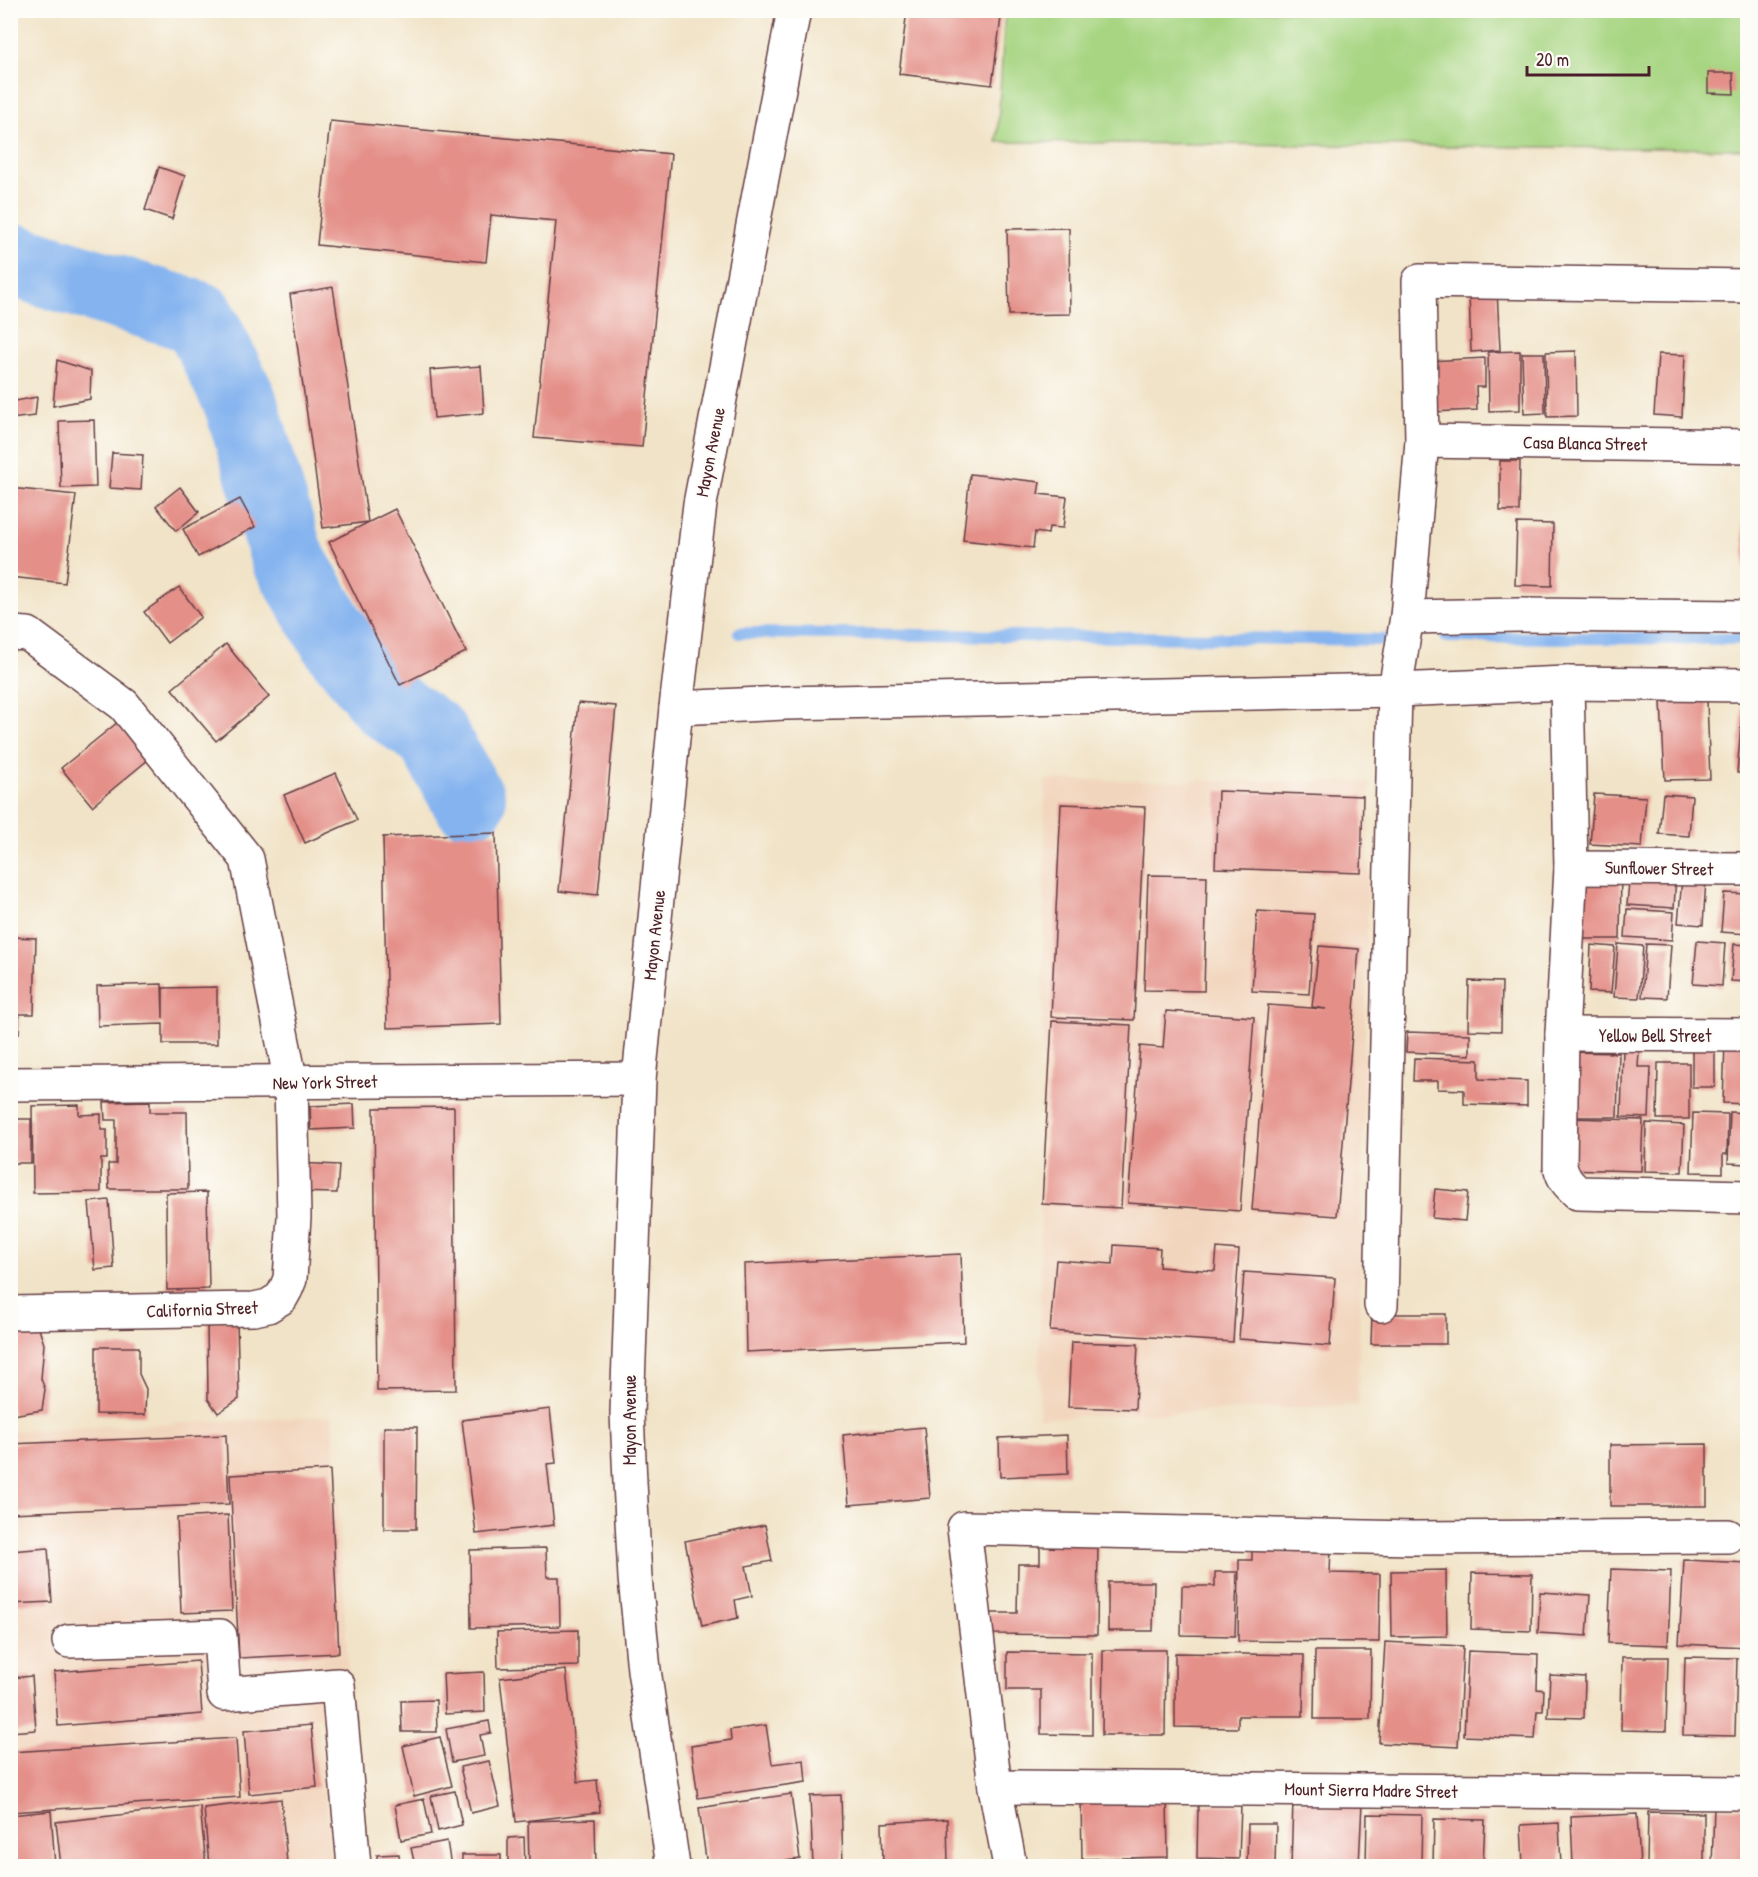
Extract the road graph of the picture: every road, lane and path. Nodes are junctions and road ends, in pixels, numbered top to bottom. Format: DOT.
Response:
graph roads {
  1 [pos="794,10"];
  2 [pos="1748,286"];
  3 [pos="1422,441"];
  4 [pos="1748,446"];
  5 [pos="1407,617"];
  6 [pos="1748,617"];
  7 [pos="10,633"];
  8 [pos="1567,682"];
  9 [pos="1748,685"];
  10 [pos="1395,690"];
  11 [pos="676,708"];
  12 [pos="1571,868"];
  13 [pos="1748,869"];
  14 [pos="1562,1034"];
  15 [pos="1748,1035"];
  16 [pos="639,1079"];
  17 [pos="291,1083"];
  18 [pos="10,1084"];
  19 [pos="1748,1197"];
  20 [pos="1381,1305"];
  21 [pos="10,1313"];
  22 [pos="1728,1536"];
  23 [pos="69,1641"];
  24 [pos="995,1787"];
  25 [pos="1748,1793"];
  26 [pos="354,1866"];
  27 [pos="673,1866"];
  28 [pos="1010,1866"];
  1 -- 11 [label="street, Mayon Avenue"];
  2 -- 3 [label="street"];
  3 -- 4 [label="street, Casa Blanca Street"];
  3 -- 5 [label="street"];
  5 -- 6 [label="street"];
  5 -- 10 [label="street"];
  7 -- 17 [label="street, California Street"];
  8 -- 9 [label="street"];
  8 -- 10 [label="street"];
  8 -- 12 [label="street"];
  10 -- 11 [label="street"];
  10 -- 20 [label="street"];
  11 -- 16 [label="street, Mayon Avenue"];
  12 -- 13 [label="street, Sunflower Street"];
  12 -- 14 [label="street"];
  14 -- 15 [label="street, Yellow Bell Street"];
  14 -- 19 [label="street"];
  16 -- 17 [label="street, New York Street"];
  16 -- 27 [label="street, Mayon Avenue"];
  17 -- 18 [label="street, New York Street"];
  17 -- 21 [label="street, California Street"];
  22 -- 24 [label="street"];
  23 -- 26 [label="street"];
  24 -- 25 [label="street, Mount Sierra Madre Street"];
  24 -- 28 [label="street"];
}
